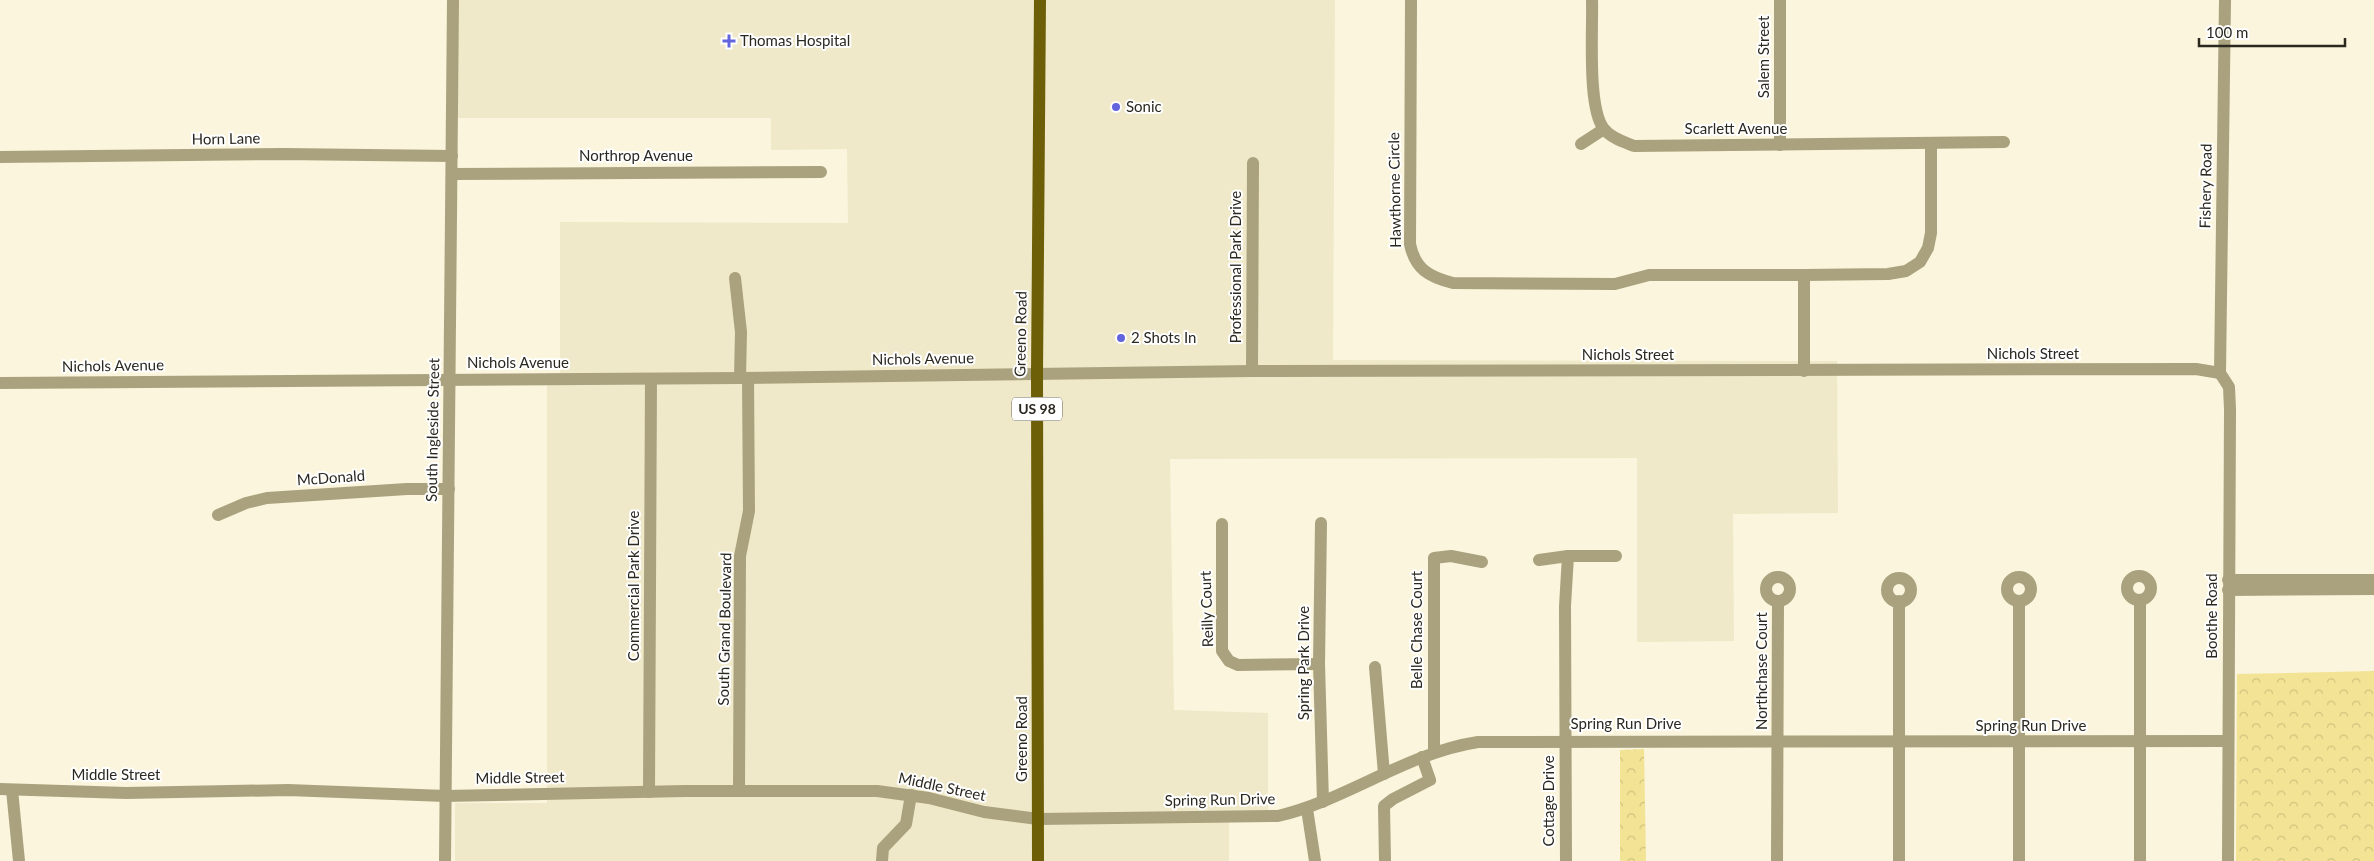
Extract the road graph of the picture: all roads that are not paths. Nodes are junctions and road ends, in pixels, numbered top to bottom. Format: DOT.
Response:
graph roads {
  1 [pos="453,0"];
  2 [pos="1040,0"];
  3 [pos="1411,0"];
  4 [pos="1592,0"];
  5 [pos="1780,0"];
  6 [pos="2225,0"];
  7 [pos="1604,129"];
  8 [pos="2004,142"];
  9 [pos="1931,143"];
  10 [pos="1582,144"];
  11 [pos="1780,145"];
  12 [pos="452,156"];
  13 [pos="0,157"];
  14 [pos="1253,163"];
  15 [pos="821,172"];
  16 [pos="452,174"];
  17 [pos="1804,275"];
  18 [pos="735,278"];
  19 [pos="1804,370"];
  20 [pos="1252,371"];
  21 [pos="2220,373"];
  22 [pos="1037,374"];
  23 [pos="744,378"];
  24 [pos="450,379"];
  25 [pos="651,379"];
  26 [pos="0,383"];
  27 [pos="449,489"];
  28 [pos="218,515"];
  29 [pos="1321,523"];
  30 [pos="1222,524"];
  31 [pos="1568,556"];
  32 [pos="1616,556"];
  33 [pos="1539,560"];
  34 [pos="1482,562"];
  35 [pos="2374,580"];
  36 [pos="2228,585"];
  37 [pos="2374,589"];
  38 [pos="2140,600"];
  39 [pos="1778,601"];
  40 [pos="1899,601"];
  41 [pos="2019,601"];
  42 [pos="1319,664"];
  43 [pos="1375,667"];
  44 [pos="1566,741"];
  45 [pos="1779,741"];
  46 [pos="2139,741"];
  47 [pos="2228,741"];
  48 [pos="1898,742"];
  49 [pos="2019,742"];
  50 [pos="1434,751"];
  51 [pos="1422,757"];
  52 [pos="1384,774"];
  53 [pos="6,789"];
  54 [pos="739,791"];
  55 [pos="649,792"];
  56 [pos="911,795"];
  57 [pos="446,796"];
  58 [pos="1323,802"];
  59 [pos="1307,809"];
  60 [pos="1038,819"];
  61 [pos="19,861"];
  62 [pos="446,861"];
  63 [pos="882,861"];
  64 [pos="1038,861"];
  65 [pos="1315,861"];
  66 [pos="1384,861"];
  67 [pos="1566,861"];
  68 [pos="1777,861"];
  69 [pos="1899,861"];
  70 [pos="2019,861"];
  71 [pos="2140,861"];
  72 [pos="2228,861"];
  1 -- 12 [label="street, South Ingleside Street"];
  2 -- 22 [label="main road, Greeno Road / US 98"];
  3 -- 17 [label="street, Hawthorne Circle"];
  4 -- 7 [label="street"];
  5 -- 11 [label="street, Salem Street"];
  6 -- 21 [label="street, Fishery Road"];
  7 -- 10 [label="street"];
  7 -- 11 [label="street, Scarlett Avenue"];
  8 -- 9 [label="street, Scarlett Avenue"];
  9 -- 11 [label="street, Scarlett Avenue"];
  9 -- 17 [label="street, Hawthorne Circle"];
  12 -- 13 [label="street, Horn Lane"];
  12 -- 16 [label="street, South Ingleside Street"];
  14 -- 20 [label="street, Professional Park Drive"];
  15 -- 16 [label="street, Northrop Avenue"];
  16 -- 24 [label="street, South Ingleside Street"];
  17 -- 19 [label="street"];
  18 -- 23 [label="street, South Grand Boulevard"];
  19 -- 20 [label="street, Nichols Street"];
  19 -- 21 [label="street, Nichols Street"];
  20 -- 22 [label="street, Nichols Street"];
  21 -- 36 [label="street, Boothe Road"];
  22 -- 23 [label="street, Nichols Avenue"];
  22 -- 60 [label="main road, Greeno Road / US 98"];
  23 -- 25 [label="street, Nichols Avenue"];
  23 -- 54 [label="street, South Grand Boulevard"];
  24 -- 25 [label="street, Nichols Avenue"];
  24 -- 26 [label="street, Nichols Avenue"];
  24 -- 27 [label="street, South Ingleside Street"];
  25 -- 55 [label="street, Commercial Park Drive"];
  27 -- 28 [label="street, McDonald"];
  27 -- 57 [label="street, South Ingleside Street"];
  29 -- 42 [label="street, Spring Park Drive"];
  30 -- 42 [label="street, Reilly Court"];
  31 -- 32 [label="street"];
  31 -- 33 [label="street"];
  31 -- 44 [label="street, Cottage Drive"];
  34 -- 50 [label="street, Belle Chase Court"];
  35 -- 36 [label="street"];
  36 -- 37 [label="street"];
  36 -- 47 [label="street, Boothe Road"];
  38 -- 46 [label="street"];
  39 -- 45 [label="street, Northchase Court"];
  40 -- 48 [label="street"];
  41 -- 49 [label="street"];
  42 -- 58 [label="street, Spring Park Drive"];
  43 -- 52 [label="street"];
  44 -- 45 [label="street, Spring Run Drive"];
  44 -- 50 [label="street, Spring Run Drive"];
  44 -- 67 [label="street, Cottage Drive"];
  45 -- 48 [label="street, Spring Run Drive"];
  45 -- 68 [label="street, Northchase Court"];
  46 -- 47 [label="street, Spring Run Drive"];
  46 -- 49 [label="street, Spring Run Drive"];
  46 -- 71 [label="street"];
  47 -- 72 [label="street, Boothe Road"];
  48 -- 49 [label="street, Spring Run Drive"];
  48 -- 69 [label="street"];
  49 -- 70 [label="street"];
  50 -- 51 [label="street, Spring Run Drive"];
  51 -- 52 [label="street, Spring Run Drive"];
  51 -- 66 [label="street"];
  52 -- 58 [label="street, Spring Run Drive"];
  53 -- 57 [label="street, Middle Street"];
  53 -- 61 [label="street"];
  54 -- 55 [label="street, Middle Street"];
  54 -- 56 [label="street, Middle Street"];
  55 -- 57 [label="street, Middle Street"];
  56 -- 60 [label="street, Middle Street"];
  56 -- 63 [label="street"];
  57 -- 62 [label="street, South Ingleside Street"];
  58 -- 59 [label="street, Spring Run Drive"];
  59 -- 60 [label="street, Spring Run Drive"];
  59 -- 65 [label="street"];
  60 -- 64 [label="main road, US 98"];
}
